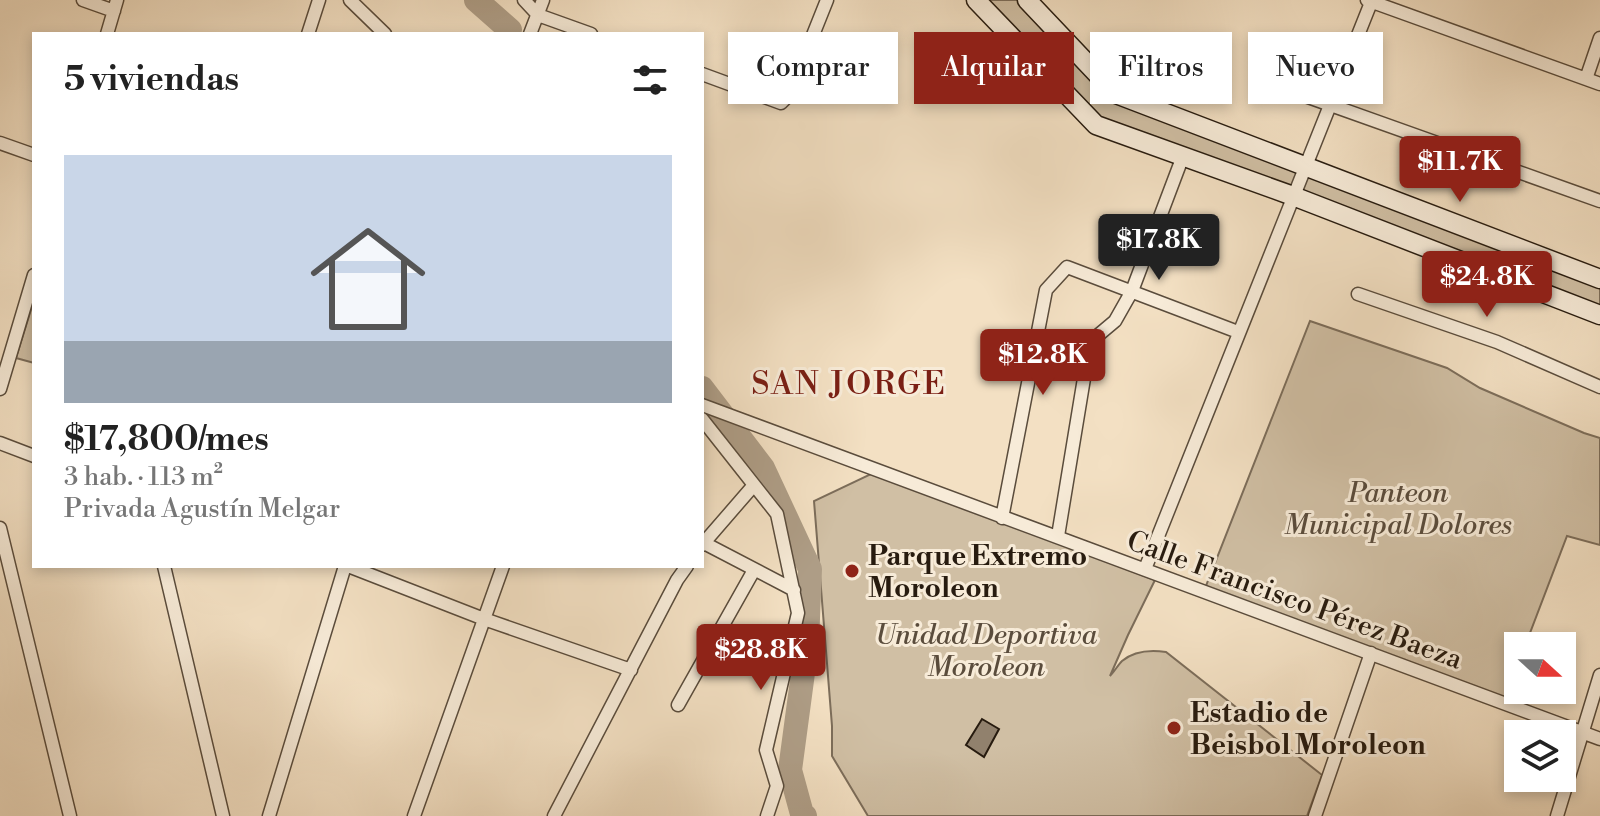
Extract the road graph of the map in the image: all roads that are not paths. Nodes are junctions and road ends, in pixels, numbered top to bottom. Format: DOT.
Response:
graph roads {
  1 [pos="83,0"];
  2 [pos="319,0"];
  3 [pos="350,0"];
  4 [pos="524,0"];
  5 [pos="543,0"];
  6 [pos="827,0"];
  7 [pos="976,0"];
  8 [pos="1027,0"];
  9 [pos="1370,0"];
  10 [pos="115,6"];
  11 [pos="537,18"];
  12 [pos="108,32"];
  13 [pos="309,32"];
  14 [pos="383,32"];
  15 [pos="531,32"];
  16 [pos="584,32"];
  17 [pos="1600,38"];
  18 [pos="704,75"];
  19 [pos="1586,79"];
  20 [pos="1600,84"];
  21 [pos="1323,104"];
  22 [pos="1328,106"];
  23 [pos="0,143"];
  24 [pos="32,154"];
  25 [pos="1183,156"];
  26 [pos="1305,167"];
  27 [pos="1293,196"];
  28 [pos="1600,201"];
  29 [pos="1600,279"];
  30 [pos="32,282"];
  31 [pos="1132,291"];
  32 [pos="1358,294"];
  33 [pos="1600,315"];
  34 [pos="1238,332"];
  35 [pos="1600,387"];
  36 [pos="0,389"];
  37 [pos="704,406"];
  38 [pos="704,422"];
  39 [pos="0,443"];
  40 [pos="32,455"];
  41 [pos="754,485"];
  42 [pos="1002,518"];
  43 [pos="0,528"];
  44 [pos="1058,536"];
  45 [pos="704,543"];
  46 [pos="704,545"];
  47 [pos="164,568"];
  48 [pos="346,568"];
  49 [pos="352,568"];
  50 [pos="502,568"];
  51 [pos="686,568"];
  52 [pos="1145,569"];
  53 [pos="754,570"];
  54 [pos="794,590"];
  55 [pos="484,619"];
  56 [pos="1371,653"];
  57 [pos="631,670"];
  58 [pos="1600,675"];
  59 [pos="678,705"];
  60 [pos="1584,732"];
  61 [pos="1600,739"];
  62 [pos="70,816"];
  63 [pos="223,816"];
  64 [pos="269,816"];
  65 [pos="414,816"];
  66 [pos="554,816"];
  67 [pos="767,816"];
  68 [pos="1315,816"];
  69 [pos="1557,816"];
  1 -- 10 [label="street"];
  2 -- 13 [label="street"];
  3 -- 14 [label="street"];
  4 -- 11 [label="street"];
  5 -- 11 [label="street"];
  6 -- 18 [label="street"];
  7 -- 25 [label="street"];
  8 -- 26 [label="street"];
  9 -- 19 [label="street"];
  9 -- 22 [label="street"];
  10 -- 12 [label="street"];
  11 -- 15 [label="street"];
  11 -- 16 [label="street"];
  17 -- 19 [label="street"];
  19 -- 20 [label="street"];
  21 -- 22 [label="street"];
  22 -- 26 [label="street"];
  22 -- 28 [label="street"];
  23 -- 24 [label="street"];
  25 -- 27 [label="street"];
  25 -- 31 [label="street"];
  26 -- 27 [label="street"];
  26 -- 29 [label="street"];
  27 -- 33 [label="street"];
  27 -- 34 [label="street"];
  30 -- 36 [label="street"];
  31 -- 34 [label="street"];
  31 -- 42 [label="street"];
  31 -- 44 [label="street"];
  32 -- 35 [label="street"];
  34 -- 52 [label="street"];
  37 -- 42 [label="street, Calle Francisco Pérez Baeza"];
  38 -- 41 [label="street"];
  39 -- 40 [label="street"];
  41 -- 45 [label="street"];
  41 -- 54 [label="street"];
  42 -- 44 [label="street, Calle Francisco Pérez Baeza"];
  43 -- 62 [label="street"];
  44 -- 52 [label="street, Calle Francisco Pérez Baeza"];
  46 -- 53 [label="street"];
  47 -- 63 [label="street"];
  48 -- 64 [label="street"];
  49 -- 55 [label="street"];
  50 -- 55 [label="street"];
  51 -- 57 [label="street"];
  52 -- 56 [label="street, Calle Francisco Pérez Baeza"];
  53 -- 54 [label="street"];
  53 -- 59 [label="street"];
  54 -- 67 [label="street"];
  55 -- 57 [label="street"];
  55 -- 65 [label="street"];
  56 -- 60 [label="street, Calle Francisco Pérez Baeza"];
  56 -- 68 [label="street"];
  57 -- 66 [label="street"];
  58 -- 60 [label="street"];
  60 -- 61 [label="street, Calle Francisco Pérez Baeza"];
  60 -- 69 [label="street"];
}
